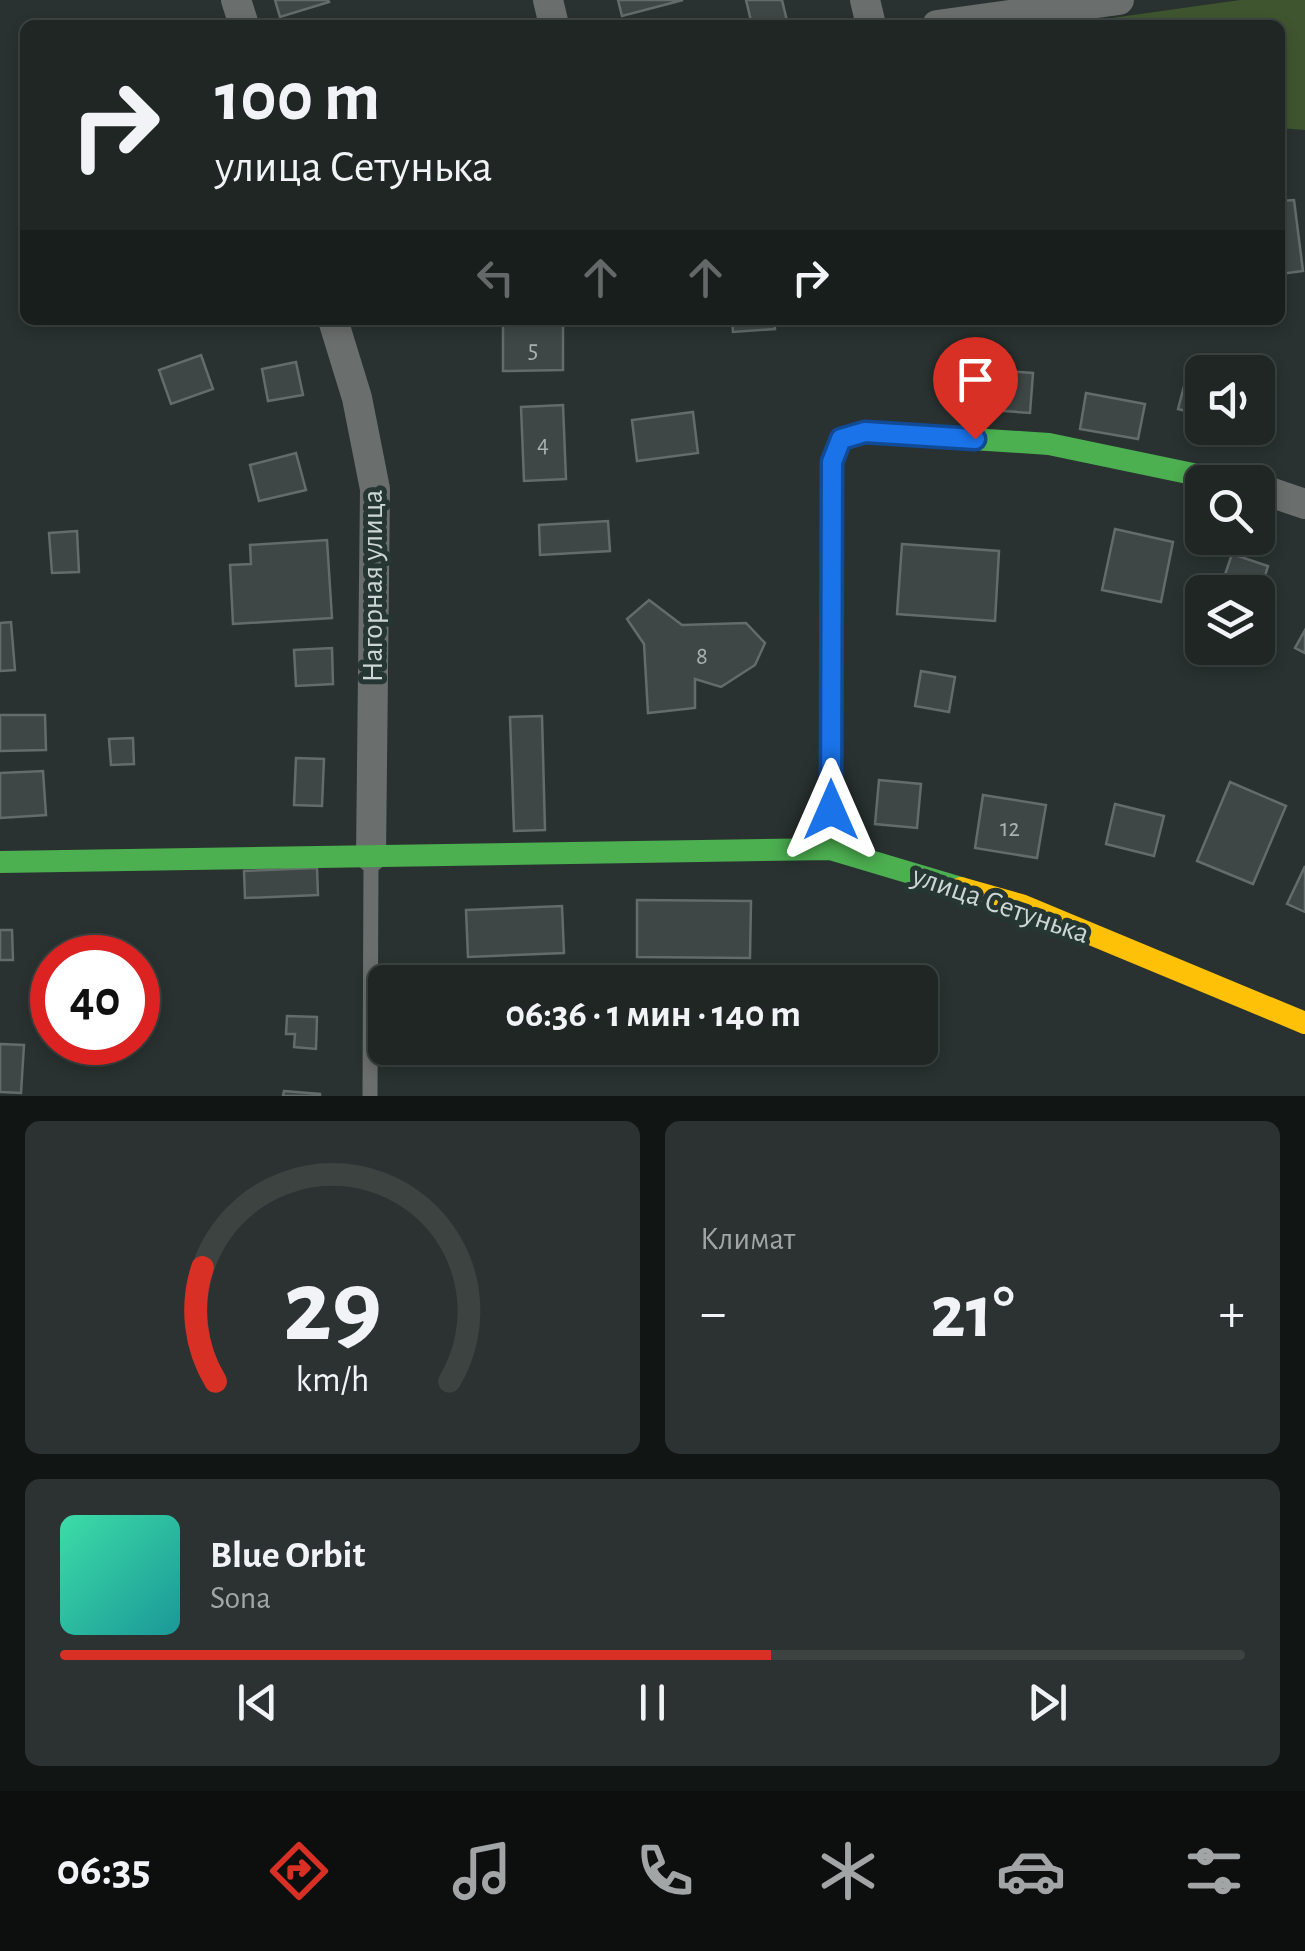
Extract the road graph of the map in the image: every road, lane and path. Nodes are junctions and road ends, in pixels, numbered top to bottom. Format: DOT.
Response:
graph roads {
  1 [pos="1118,0"];
  2 [pos="973,20"];
  3 [pos="335,325"];
  4 [pos="1185,472"];
  5 [pos="1275,494"];
  6 [pos="1305,504"];
  7 [pos="830,849"];
  8 [pos="371,856"];
  9 [pos="0,862"];
  10 [pos="1305,1023"];
  11 [pos="370,1096"];
  1 -- 2 [label="street"];
  3 -- 8 [label="street, Нагорная улица"];
  4 -- 7 [label="street"];
  5 -- 6 [label="street"];
  7 -- 8 [label="street, улица Сетунька"];
  7 -- 10 [label="street, улица Сетунька"];
  8 -- 9 [label="street, улица Сетунька"];
  8 -- 11 [label="lane"];
}
